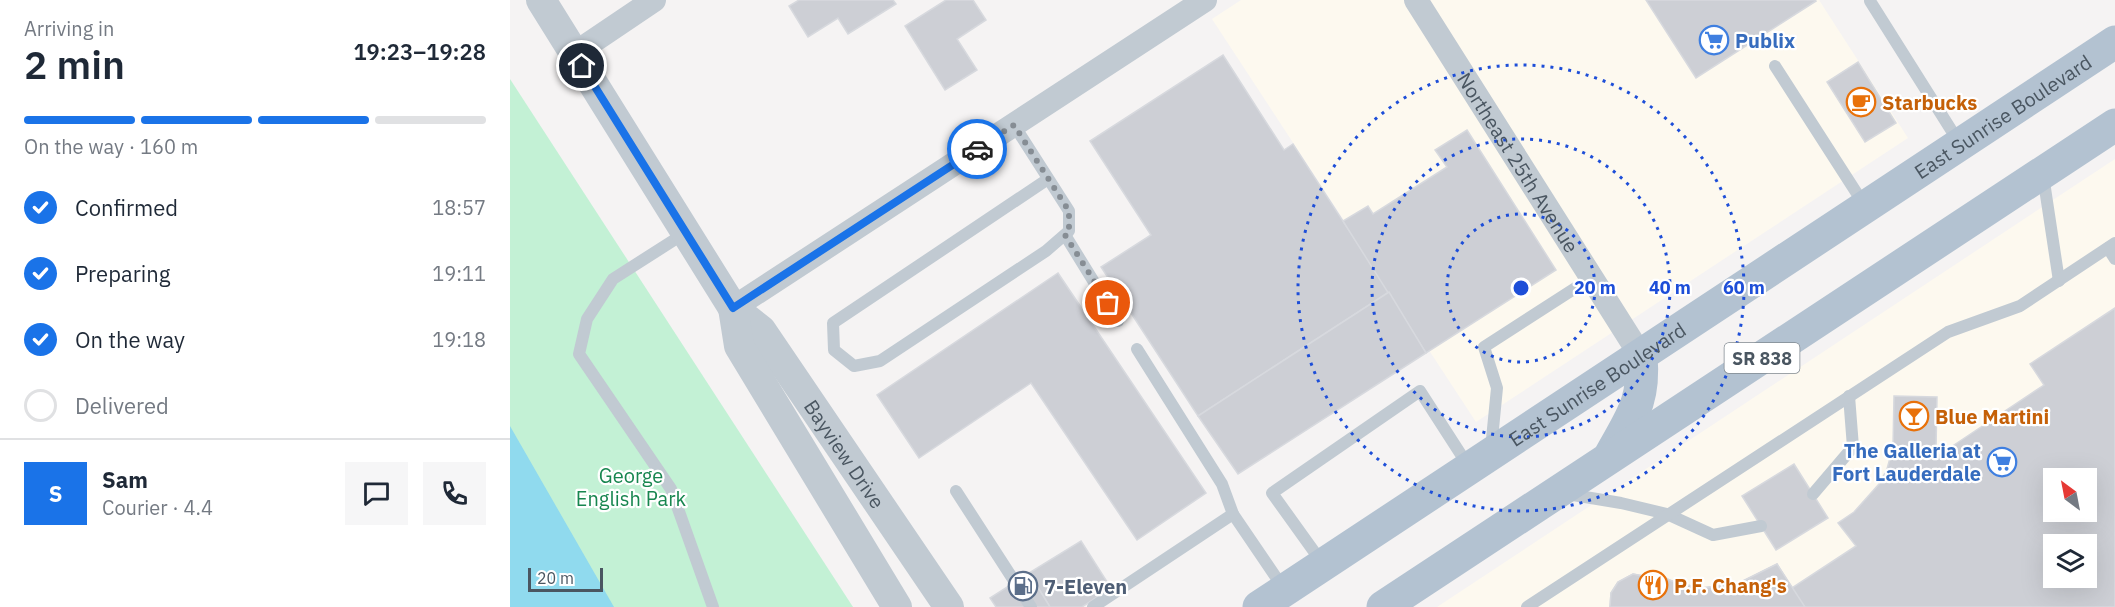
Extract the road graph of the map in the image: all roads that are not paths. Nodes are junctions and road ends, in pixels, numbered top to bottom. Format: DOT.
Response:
graph roads {
  1 [pos="541,0"];
  2 [pos="654,0"];
  3 [pos="1205,0"];
  4 [pos="1416,0"];
  5 [pos="1870,1"];
  6 [pos="2115,42"];
  7 [pos="574,54"];
  8 [pos="1775,66"];
  9 [pos="1014,125"];
  10 [pos="2115,125"];
  11 [pos="1961,145"];
  12 [pos="2043,172"];
  13 [pos="1048,179"];
  14 [pos="1866,207"];
  15 [pos="685,233"];
  16 [pos="1065,235"];
  17 [pos="2111,246"];
  18 [pos="2115,259"];
  19 [pos="1591,278"];
  20 [pos="2059,280"];
  21 [pos="733,308"];
  22 [pos="1118,321"];
  23 [pos="1137,349"];
  24 [pos="1641,356"];
  25 [pos="1849,396"];
  26 [pos="1609,458"];
  27 [pos="1480,461"];
  28 [pos="956,491"];
  29 [pos="1557,493"];
  30 [pos="1813,494"];
  31 [pos="1233,514"];
  32 [pos="1668,514"];
  33 [pos="1761,526"];
  34 [pos="1323,564"];
  35 [pos="1272,599"];
  36 [pos="1398,604"];
  37 [pos="713,607"];
  38 [pos="897,607"];
  39 [pos="949,607"];
  40 [pos="1031,607"];
  41 [pos="1093,607"];
  42 [pos="1527,607"];
  1 -- 7 [label="street, Bayview Drive"];
  2 -- 7 [label="street"];
  3 -- 9 [label="street"];
  4 -- 19 [label="street, Northeast 25th Avenue"];
  5 -- 11 [label="lane"];
  6 -- 11 [label="main road, East Sunrise Boulevard"];
  7 -- 15 [label="street, Bayview Drive"];
  8 -- 14 [label="lane"];
  9 -- 13 [label="lane"];
  9 -- 21 [label="street"];
  10 -- 12 [label="main road, SR 838"];
  11 -- 14 [label="main road, East Sunrise Boulevard"];
  12 -- 20 [label="lane"];
  12 -- 26 [label="main road, SR 838"];
  13 -- 16 [label="lane"];
  13 -- 16 [label="lane"];
  14 -- 24 [label="main road, East Sunrise Boulevard"];
  15 -- 21 [label="street, Bayview Drive"];
  15 -- 37 [label="lane"];
  16 -- 22 [label="lane"];
  17 -- 18 [label="lane"];
  17 -- 20 [label="lane"];
  19 -- 24 [label="street, Northeast 25th Avenue"];
  19 -- 27 [label="lane"];
  20 -- 25 [label="lane"];
  21 -- 38 [label="street, Bayview Drive"];
  21 -- 39 [label="street, Bayview Drive"];
  23 -- 31 [label="lane"];
  24 -- 26 [label="main road"];
  24 -- 27 [label="main road, East Sunrise Boulevard"];
  25 -- 30 [label="lane"];
  25 -- 32 [label="lane"];
  26 -- 29 [label="main road, SR 838"];
  27 -- 34 [label="main road, East Sunrise Boulevard"];
  27 -- 34 [label="lane"];
  28 -- 40 [label="lane"];
  29 -- 32 [label="lane"];
  29 -- 36 [label="main road, SR 838"];
  31 -- 35 [label="lane"];
  31 -- 41 [label="lane"];
  32 -- 33 [label="lane"];
  32 -- 42 [label="lane"];
  34 -- 35 [label="main road, East Sunrise Boulevard"];
}
